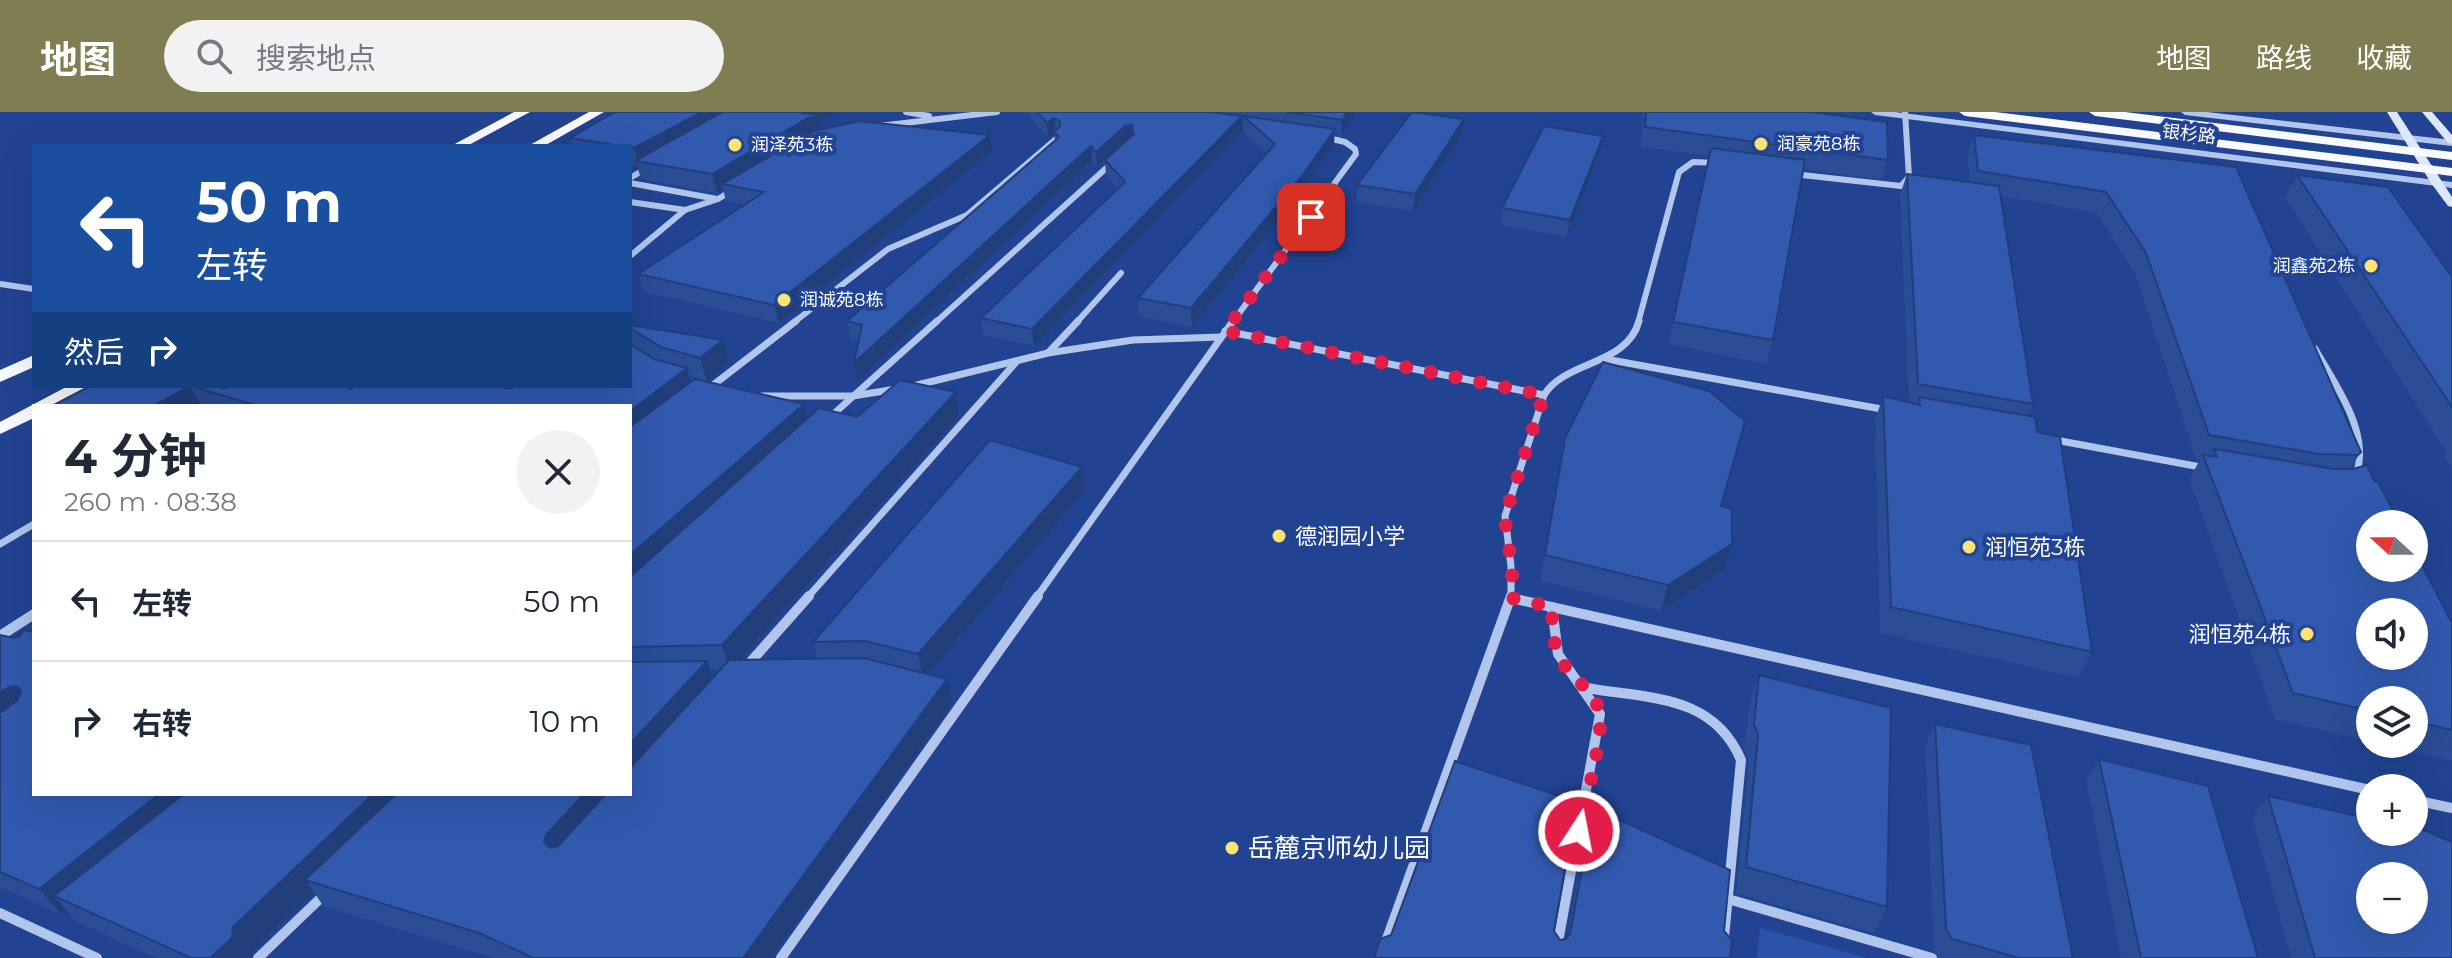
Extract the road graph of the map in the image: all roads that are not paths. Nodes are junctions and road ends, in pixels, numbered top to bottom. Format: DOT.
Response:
graph roads {
  1 [pos="524,112"];
  2 [pos="598,112"];
  3 [pos="906,112"];
  4 [pos="997,112"];
  5 [pos="1875,112"];
  6 [pos="1965,112"];
  7 [pos="2095,112"];
  8 [pos="2185,112"];
  9 [pos="2392,112"];
  10 [pos="2427,112"];
  11 [pos="1905,114"];
  12 [pos="942,118"];
  13 [pos="874,127"];
  14 [pos="1322,137"];
  15 [pos="1056,139"];
  16 [pos="2408,139"];
  17 [pos="2452,142"];
  18 [pos="461,144"];
  19 [pos="538,144"];
  20 [pos="2416,151"];
  21 [pos="1119,156"];
  22 [pos="2452,156"];
  23 [pos="656,163"];
  24 [pos="1726,164"];
  25 [pos="2427,170"];
  26 [pos="2452,172"];
  27 [pos="1788,173"];
  28 [pos="632,179"];
  29 [pos="632,180"];
  30 [pos="743,183"];
  31 [pos="2436,183"];
  32 [pos="2452,185"];
  33 [pos="718,199"];
  34 [pos="632,202"];
  35 [pos="2452,204"];
  36 [pos="685,210"];
  37 [pos="632,254"];
  38 [pos="1121,273"];
  39 [pos="0,284"];
  40 [pos="32,289"];
  41 [pos="1223,334"];
  42 [pos="2309,337"];
  43 [pos="1048,353"];
  44 [pos="1604,359"];
  45 [pos="32,361"];
  46 [pos="1017,361"];
  47 [pos="0,377"];
  48 [pos="697,386"];
  49 [pos="77,388"];
  50 [pos="708,389"];
  51 [pos="721,391"];
  52 [pos="747,394"];
  53 [pos="1544,395"];
  54 [pos="698,396"];
  55 [pos="853,396"];
  56 [pos="48,404"];
  57 [pos="32,412"];
  58 [pos="1900,412"];
  59 [pos="826,421"];
  60 [pos="0,429"];
  61 [pos="2039,438"];
  62 [pos="2210,468"];
  63 [pos="2353,480"];
  64 [pos="32,525"];
  65 [pos="0,544"];
  66 [pos="1511,598"];
  67 [pos="1552,607"];
  68 [pos="32,615"];
  69 [pos="0,636"];
  70 [pos="734,680"];
  71 [pos="1587,688"];
  72 [pos="948,695"];
  73 [pos="964,699"];
  74 [pos="2356,787"];
  75 [pos="2428,803"];
  76 [pos="2452,808"];
  77 [pos="331,887"];
  78 [pos="1728,899"];
  79 [pos="0,913"];
  80 [pos="97,958"];
  81 [pos="258,958"];
  82 [pos="781,958"];
  83 [pos="1380,958"];
  84 [pos="1555,958"];
  85 [pos="1722,958"];
  86 [pos="1932,958"];
  1 -- 18 [label="main road"];
  2 -- 19 [label="main road"];
  3 -- 12 [label="street"];
  4 -- 12 [label="street"];
  5 -- 11 [label="street, 银杉路"];
  6 -- 25 [label="main road, 银杉路"];
  7 -- 20 [label="main road, 银杉路"];
  8 -- 16 [label="street, 银杉路"];
  9 -- 16 [label="main road"];
  10 -- 17 [label="main road"];
  11 -- 27 [label="street"];
  11 -- 31 [label="street, 银杉路"];
  12 -- 13 [label="street"];
  14 -- 41 [label="street"];
  15 -- 50 [label="street"];
  16 -- 17 [label="street, 银杉路"];
  16 -- 20 [label="main road"];
  20 -- 22 [label="main road, 银杉路"];
  20 -- 25 [label="main road"];
  21 -- 55 [label="street"];
  23 -- 28 [label="street"];
  24 -- 44 [label="street"];
  25 -- 26 [label="main road, 银杉路"];
  25 -- 31 [label="main road"];
  29 -- 33 [label="street"];
  30 -- 33 [label="street"];
  31 -- 32 [label="street, 银杉路"];
  31 -- 35 [label="main road"];
  33 -- 36 [label="street"];
  34 -- 36 [label="street"];
  36 -- 37 [label="street"];
  38 -- 43 [label="street"];
  39 -- 40 [label="street"];
  41 -- 43 [label="street"];
  41 -- 53 [label="street"];
  41 -- 73 [label="street"];
  42 -- 63 [label="street"];
  43 -- 46 [label="street"];
  44 -- 53 [label="street"];
  44 -- 58 [label="street"];
  45 -- 47 [label="main road"];
  46 -- 55 [label="street"];
  46 -- 70 [label="street"];
  48 -- 50 [label="street"];
  49 -- 56 [label="main road"];
  50 -- 51 [label="street"];
  50 -- 54 [label="street"];
  52 -- 55 [label="street"];
  53 -- 66 [label="street"];
  55 -- 59 [label="street"];
  57 -- 60 [label="main road"];
  61 -- 62 [label="street"];
  64 -- 65 [label="street"];
  66 -- 67 [label="street"];
  66 -- 83 [label="street"];
  67 -- 71 [label="street"];
  67 -- 74 [label="street"];
  68 -- 69 [label="street"];
  71 -- 78 [label="street"];
  71 -- 84 [label="street"];
  72 -- 73 [label="street"];
  73 -- 82 [label="street"];
  75 -- 76 [label="street"];
  77 -- 81 [label="street"];
  78 -- 85 [label="street"];
  78 -- 86 [label="street"];
  79 -- 80 [label="street"];
}
